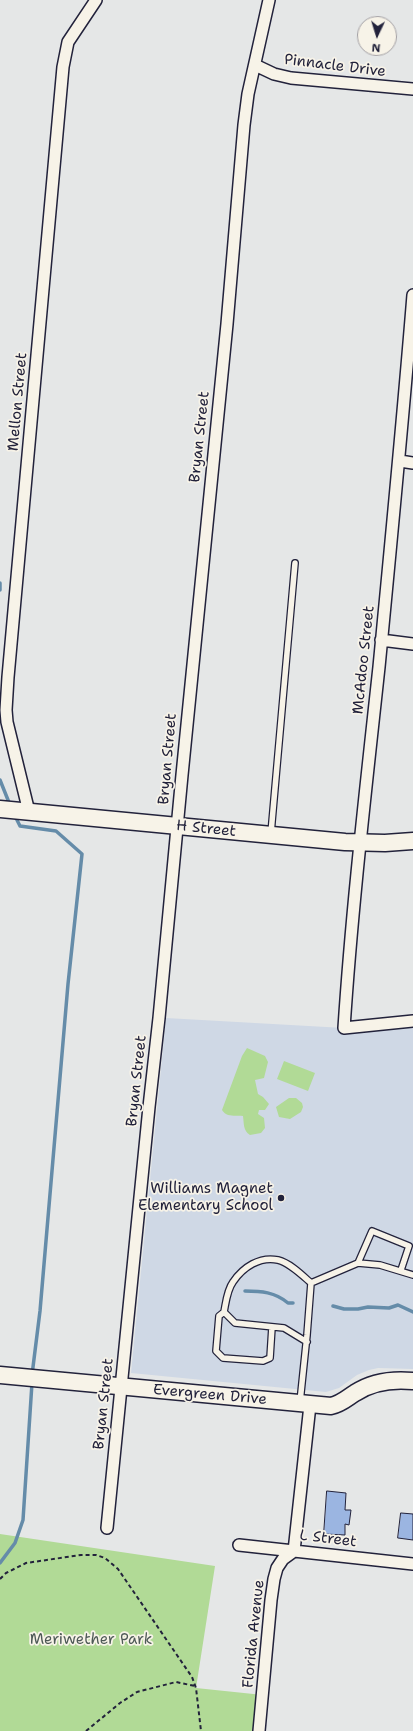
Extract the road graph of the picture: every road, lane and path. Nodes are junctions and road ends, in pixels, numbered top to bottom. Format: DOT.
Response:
graph roads {
  1 [pos="96,0"];
  2 [pos="269,0"];
  3 [pos="255,65"];
  4 [pos="413,89"];
  5 [pos="413,295"];
  6 [pos="400,461"];
  7 [pos="413,463"];
  8 [pos="295,562"];
  9 [pos="381,640"];
  10 [pos="413,644"];
  11 [pos="0,809"];
  12 [pos="25,811"];
  13 [pos="177,826"];
  14 [pos="270,836"];
  15 [pos="413,841"];
  16 [pos="360,842"];
  17 [pos="413,1021"];
  18 [pos="358,1263"];
  19 [pos="401,1270"];
  20 [pos="413,1275"];
  21 [pos="311,1283"];
  22 [pos="224,1312"];
  23 [pos="272,1327"];
  24 [pos="307,1342"];
  25 [pos="0,1375"];
  26 [pos="413,1381"];
  27 [pos="121,1386"];
  28 [pos="304,1405"];
  29 [pos="107,1528"];
  30 [pos="238,1545"];
  31 [pos="294,1551"];
  32 [pos="413,1564"];
  33 [pos="0,1579"];
  34 [pos="195,1686"];
  35 [pos="86,1731"];
  36 [pos="201,1731"];
  37 [pos="259,1731"];
  1 -- 12 [label="street, Mellon Street"];
  2 -- 3 [label="street, Bryan Street"];
  3 -- 4 [label="street, Pinnacle Drive"];
  3 -- 13 [label="street, Bryan Street"];
  5 -- 6 [label="street, McAdoo Street"];
  6 -- 7 [label="street"];
  6 -- 9 [label="street, McAdoo Street"];
  8 -- 14 [label="lane"];
  9 -- 10 [label="street"];
  9 -- 16 [label="street, McAdoo Street"];
  11 -- 12 [label="street, H Street"];
  12 -- 13 [label="street, H Street"];
  13 -- 14 [label="street, H Street"];
  13 -- 27 [label="street, Bryan Street"];
  14 -- 16 [label="street, H Street"];
  15 -- 16 [label="street, H Street"];
  16 -- 17 [label="street, McAdoo Street"];
  18 -- 19 [label="lane"];
  18 -- 19 [label="lane"];
  18 -- 21 [label="lane"];
  19 -- 20 [label="lane"];
  21 -- 22 [label="lane"];
  21 -- 24 [label="lane"];
  22 -- 23 [label="lane"];
  22 -- 23 [label="lane"];
  23 -- 24 [label="lane"];
  24 -- 28 [label="lane"];
  25 -- 27 [label="street, Evergreen Drive"];
  26 -- 28 [label="street, Evergreen Drive"];
  27 -- 28 [label="street, Evergreen Drive"];
  27 -- 29 [label="street, Bryan Street"];
  28 -- 31 [label="street"];
  30 -- 31 [label="street, L Street"];
  31 -- 32 [label="street, L Street"];
  31 -- 37 [label="street, Florida Avenue"];
  33 -- 34 [label="path"];
  34 -- 35 [label="path"];
  34 -- 36 [label="path"];
}
